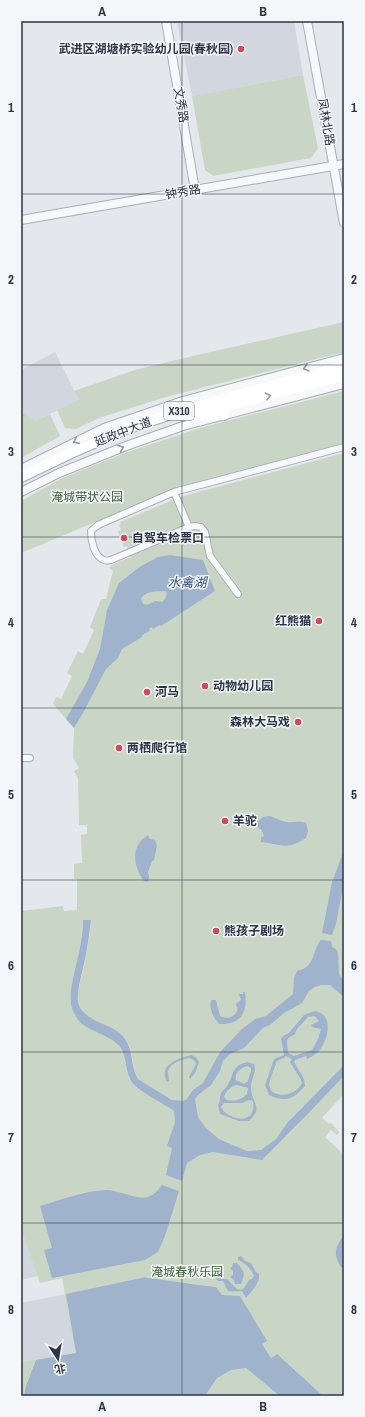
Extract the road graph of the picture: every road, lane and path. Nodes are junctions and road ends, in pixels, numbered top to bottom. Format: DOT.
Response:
graph roads {
  1 [pos="166,21"];
  2 [pos="307,21"];
  3 [pos="344,164"];
  4 [pos="334,166"];
  5 [pos="195,190"];
  6 [pos="21,220"];
  7 [pos="344,223"];
  8 [pos="344,358"];
  9 [pos="344,366"];
  10 [pos="344,376"];
  11 [pos="344,384"];
  12 [pos="224,415"];
  13 [pos="184,417"];
  14 [pos="344,448"];
  15 [pos="21,469"];
  16 [pos="21,477"];
  17 [pos="21,484"];
  18 [pos="21,492"];
  19 [pos="174,492"];
  20 [pos="188,527"];
  21 [pos="238,594"];
  22 [pos="21,758"];
  23 [pos="30,758"];
  1 -- 5 [label="street, 文秀路"];
  2 -- 4 [label="street, 凤林北路"];
  3 -- 4 [label="street, 钟秀路"];
  4 -- 5 [label="street, 钟秀路"];
  4 -- 7 [label="street, 凤林北路"];
  5 -- 6 [label="street, 钟秀路"];
  8 -- 15 [label="street, one-way"];
  9 -- 16 [label="main road, 延政中大道 / X310"];
  13 -- 10 [label="main road, 延政中大道 / X310, one-way"];
  11 -- 12 [label="street"];
  12 -- 13 [label="main road"];
  18 -- 12 [label="street, one-way"];
  13 -- 17 [label="main road, 延政中大道 / X310"];
  14 -- 19 [label="street"];
  19 -- 20 [label="street"];
  19 -- 20 [label="street"];
  20 -- 21 [label="street"];
  22 -- 23 [label="street"];
}
